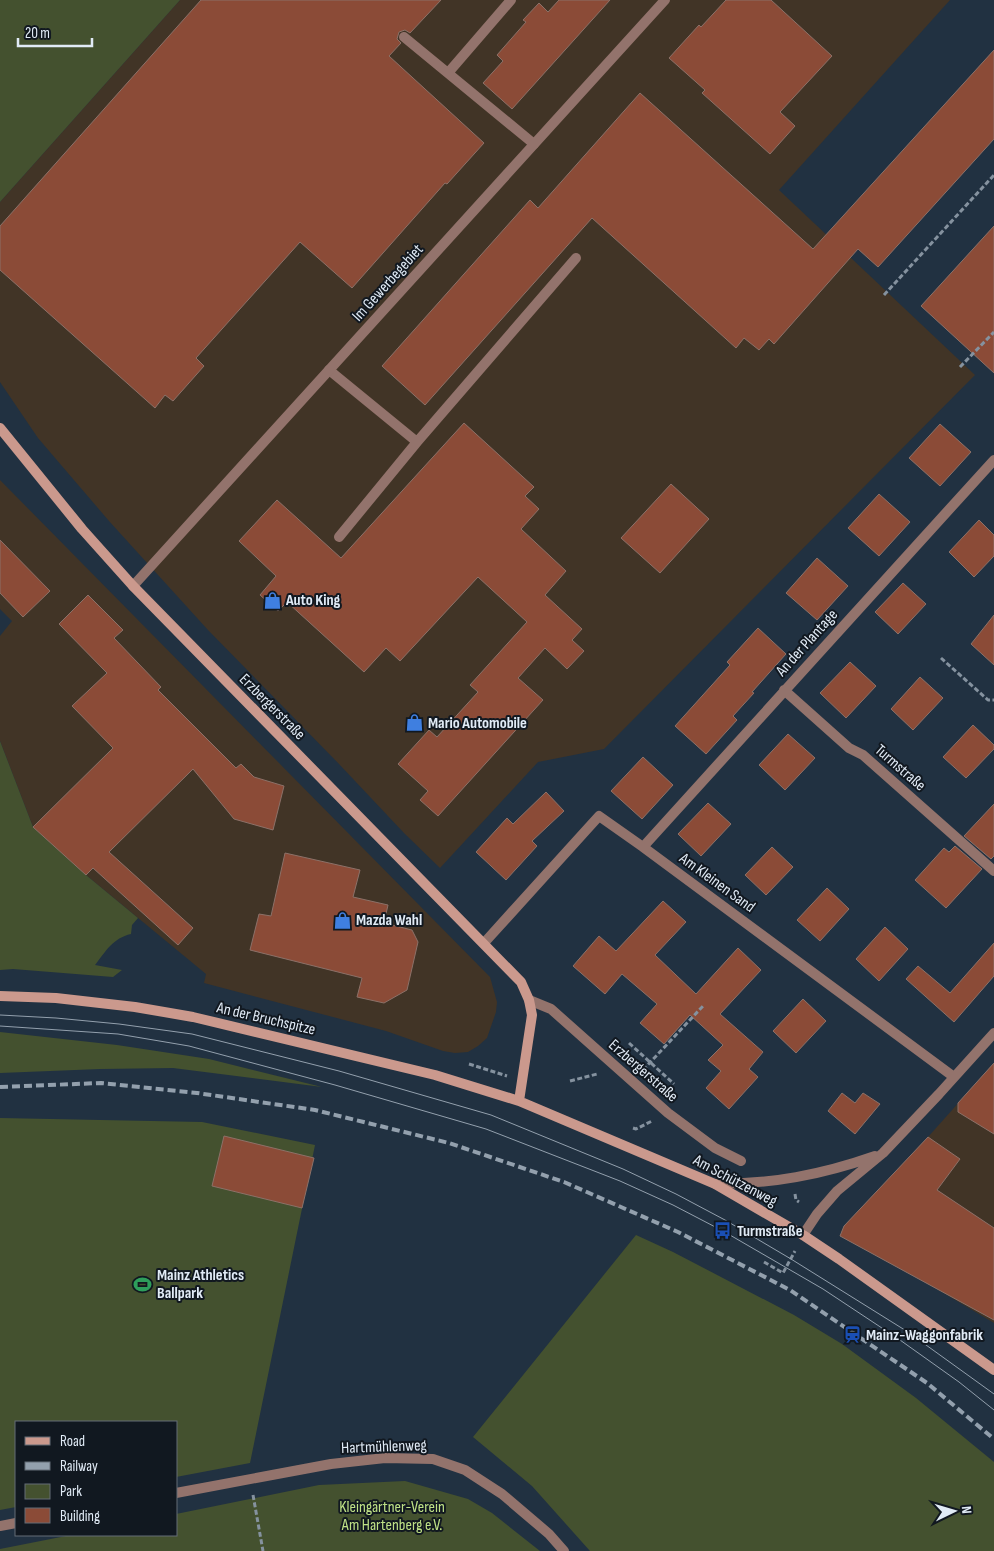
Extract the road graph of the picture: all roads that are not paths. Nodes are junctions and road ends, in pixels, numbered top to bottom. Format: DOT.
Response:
graph roads {
  1 [pos="511,0"];
  2 [pos="665,0"];
  3 [pos="404,37"];
  4 [pos="448,73"];
  5 [pos="534,144"];
  6 [pos="576,258"];
  7 [pos="329,370"];
  8 [pos="0,428"];
  9 [pos="417,442"];
  10 [pos="994,460"];
  11 [pos="339,537"];
  12 [pos="133,586"];
  13 [pos="784,690"];
  14 [pos="643,847"];
  15 [pos="994,871"];
  16 [pos="484,943"];
  17 [pos="0,996"];
  18 [pos="529,1000"];
  19 [pos="994,1033"];
  20 [pos="954,1077"];
  21 [pos="519,1101"];
  22 [pos="883,1153"];
  23 [pos="741,1161"];
  24 [pos="715,1184"];
  25 [pos="802,1235"];
  26 [pos="994,1370"];
  27 [pos="178,1493"];
  28 [pos="15,1523"];
  29 [pos="0,1526"];
  30 [pos="564,1551"];
  1 -- 4 [label="street"];
  2 -- 5 [label="street, Im Gewerbegebiet"];
  3 -- 4 [label="street"];
  4 -- 5 [label="street"];
  5 -- 7 [label="street, Im Gewerbegebiet"];
  6 -- 9 [label="street"];
  7 -- 9 [label="street"];
  7 -- 12 [label="street, Im Gewerbegebiet"];
  8 -- 12 [label="main road, Erzbergerstraße"];
  9 -- 11 [label="street"];
  10 -- 13 [label="street, An der Plantage"];
  12 -- 16 [label="main road, Erzbergerstraße"];
  13 -- 14 [label="street, An der Plantage"];
  13 -- 15 [label="street, Turmstraße"];
  14 -- 16 [label="street, Am Kleinen Sand"];
  14 -- 20 [label="street, Am Kleinen Sand"];
  16 -- 18 [label="main road, Erzbergerstraße"];
  17 -- 21 [label="main road, An der Bruchspitze"];
  18 -- 21 [label="main road, Erzbergerstraße"];
  18 -- 23 [label="street, Erzbergerstraße"];
  19 -- 20 [label="street"];
  20 -- 22 [label="street"];
  21 -- 24 [label="main road, Am Schützenweg"];
  22 -- 24 [label="street"];
  22 -- 25 [label="street"];
  24 -- 25 [label="main road, Am Schützenweg"];
  25 -- 26 [label="main road, Am Schützenweg"];
  27 -- 30 [label="street, Hartmühlenweg"];
  28 -- 29 [label="street"];
}
